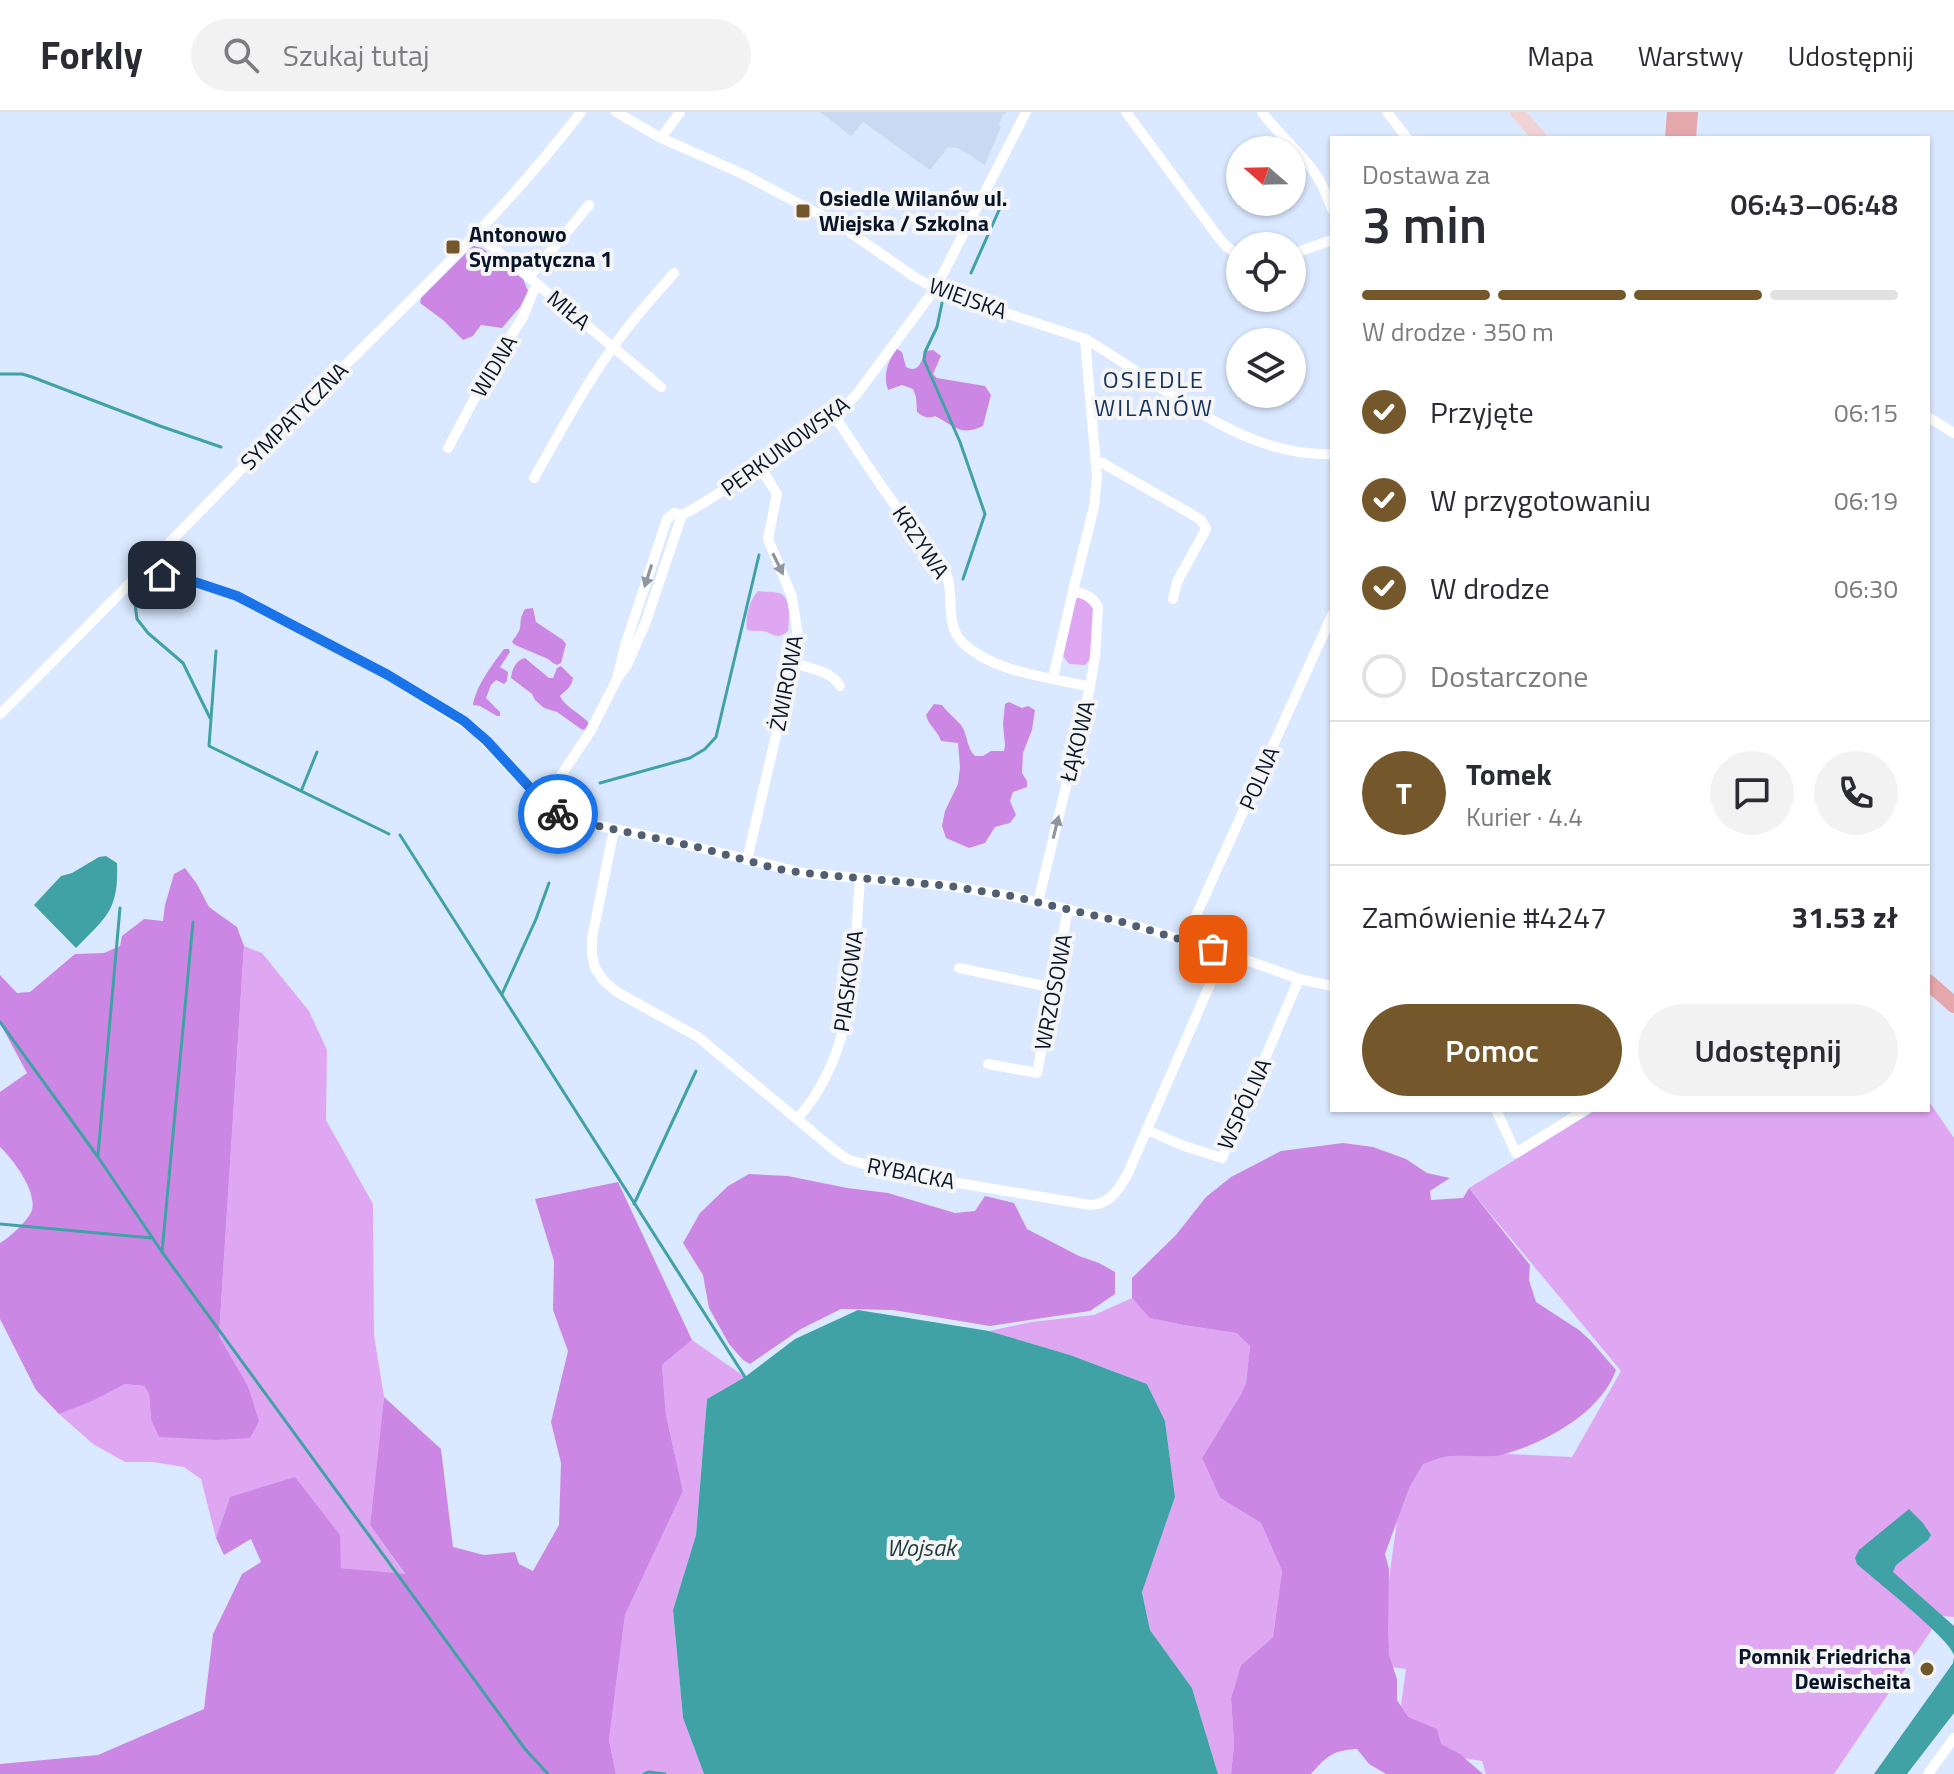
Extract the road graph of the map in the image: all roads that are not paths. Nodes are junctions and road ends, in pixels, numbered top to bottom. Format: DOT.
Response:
graph roads {
  1 [pos="581,112"];
  2 [pos="616,112"];
  3 [pos="680,112"];
  4 [pos="1026,112"];
  5 [pos="1126,112"];
  6 [pos="1262,112"];
  7 [pos="1387,112"];
  8 [pos="1517,112"];
  9 [pos="1675,112"];
  10 [pos="1690,112"];
  11 [pos="1405,136"];
  12 [pos="1538,136"];
  13 [pos="1673,136"];
  14 [pos="1688,136"];
  15 [pos="661,138"];
  16 [pos="1330,204"];
  17 [pos="589,205"];
  18 [pos="477,234"];
  19 [pos="1330,241"];
  20 [pos="1226,246"];
  21 [pos="1306,249"];
  22 [pos="674,273"];
  23 [pos="534,281"];
  24 [pos="935,289"];
  25 [pos="1085,339"];
  26 [pos="614,347"];
  27 [pos="661,387"];
  28 [pos="834,415"];
  29 [pos="1930,418"];
  30 [pos="1954,433"];
  31 [pos="448,448"];
  32 [pos="1330,454"];
  33 [pos="1097,463"];
  34 [pos="760,467"];
  35 [pos="534,478"];
  36 [pos="142,570"];
  37 [pos="1073,591"];
  38 [pos="1173,599"];
  39 [pos="1330,619"];
  40 [pos="793,663"];
  41 [pos="1053,678"];
  42 [pos="840,686"];
  43 [pos="1090,687"];
  44 [pos="0,714"];
  45 [pos="543,802"];
  46 [pos="614,829"];
  47 [pos="747,860"];
  48 [pos="860,879"];
  49 [pos="1038,902"];
  50 [pos="1068,909"];
  51 [pos="1185,940"];
  52 [pos="1224,952"];
  53 [pos="959,968"];
  54 [pos="1299,979"];
  55 [pos="1930,984"];
  56 [pos="1330,986"];
  57 [pos="1054,988"];
  58 [pos="1954,1005"];
  59 [pos="988,1064"];
  60 [pos="1497,1112"];
  61 [pos="1582,1112"];
  62 [pos="797,1119"];
  63 [pos="1147,1130"];
  64 [pos="1954,1738"];
  65 [pos="1928,1774"];
  1 -- 18 [label="street, SYMPATYCZNA"];
  2 -- 15 [label="street, WIEJSKA"];
  3 -- 15 [label="street"];
  4 -- 24 [label="street, PERKUNOWSKA"];
  5 -- 20 [label="street"];
  6 -- 16 [label="street"];
  7 -- 11 [label="street"];
  8 -- 12 [label="street"];
  9 -- 13 [label="main road"];
  10 -- 14 [label="main road"];
  15 -- 24 [label="street, WIEJSKA"];
  17 -- 23 [label="street, WIDNA"];
  18 -- 23 [label="street, MIŁA"];
  18 -- 36 [label="street, SYMPATYCZNA"];
  19 -- 21 [label="street"];
  22 -- 26 [label="street"];
  23 -- 26 [label="street, MIŁA"];
  23 -- 31 [label="street, WIDNA"];
  24 -- 25 [label="street, WIEJSKA"];
  24 -- 28 [label="street, PERKUNOWSKA"];
  25 -- 32 [label="street, WIEJSKA"];
  25 -- 33 [label="street, ŁĄKOWA"];
  26 -- 27 [label="street, MIŁA"];
  26 -- 35 [label="street"];
  28 -- 34 [label="street, PERKUNOWSKA"];
  28 -- 41 [label="street, KRZYWA"];
  29 -- 30 [label="street"];
  33 -- 37 [label="street, ŁĄKOWA"];
  33 -- 38 [label="street"];
  34 -- 40 [label="street, ŻWIROWA, one-way"];
  34 -- 45 [label="street, PERKUNOWSKA"];
  36 -- 44 [label="street, SYMPATYCZNA"];
  36 -- 45 [label="street"];
  37 -- 41 [label="street, ŁĄKOWA"];
  37 -- 43 [label="street, ŁĄKOWA"];
  39 -- 51 [label="street, POLNA"];
  40 -- 42 [label="street"];
  40 -- 47 [label="street, ŻWIROWA"];
  41 -- 43 [label="street, KRZYWA"];
  49 -- 43 [label="street, ŁĄKOWA, one-way"];
  45 -- 46 [label="street"];
  46 -- 47 [label="street"];
  46 -- 62 [label="street, RYBACKA"];
  47 -- 48 [label="street"];
  48 -- 49 [label="street"];
  48 -- 62 [label="street, PIASKOWA"];
  49 -- 50 [label="street"];
  50 -- 51 [label="street"];
  50 -- 57 [label="street, WRZOSOWA"];
  51 -- 52 [label="street"];
  52 -- 54 [label="street"];
  52 -- 63 [label="street, RYBACKA"];
  53 -- 57 [label="street"];
  54 -- 56 [label="street"];
  54 -- 63 [label="street, WSPÓLNA"];
  55 -- 58 [label="main road"];
  57 -- 59 [label="street, WRZOSOWA"];
  60 -- 61 [label="street"];
  62 -- 63 [label="street, RYBACKA"];
  64 -- 65 [label="street"];
}
